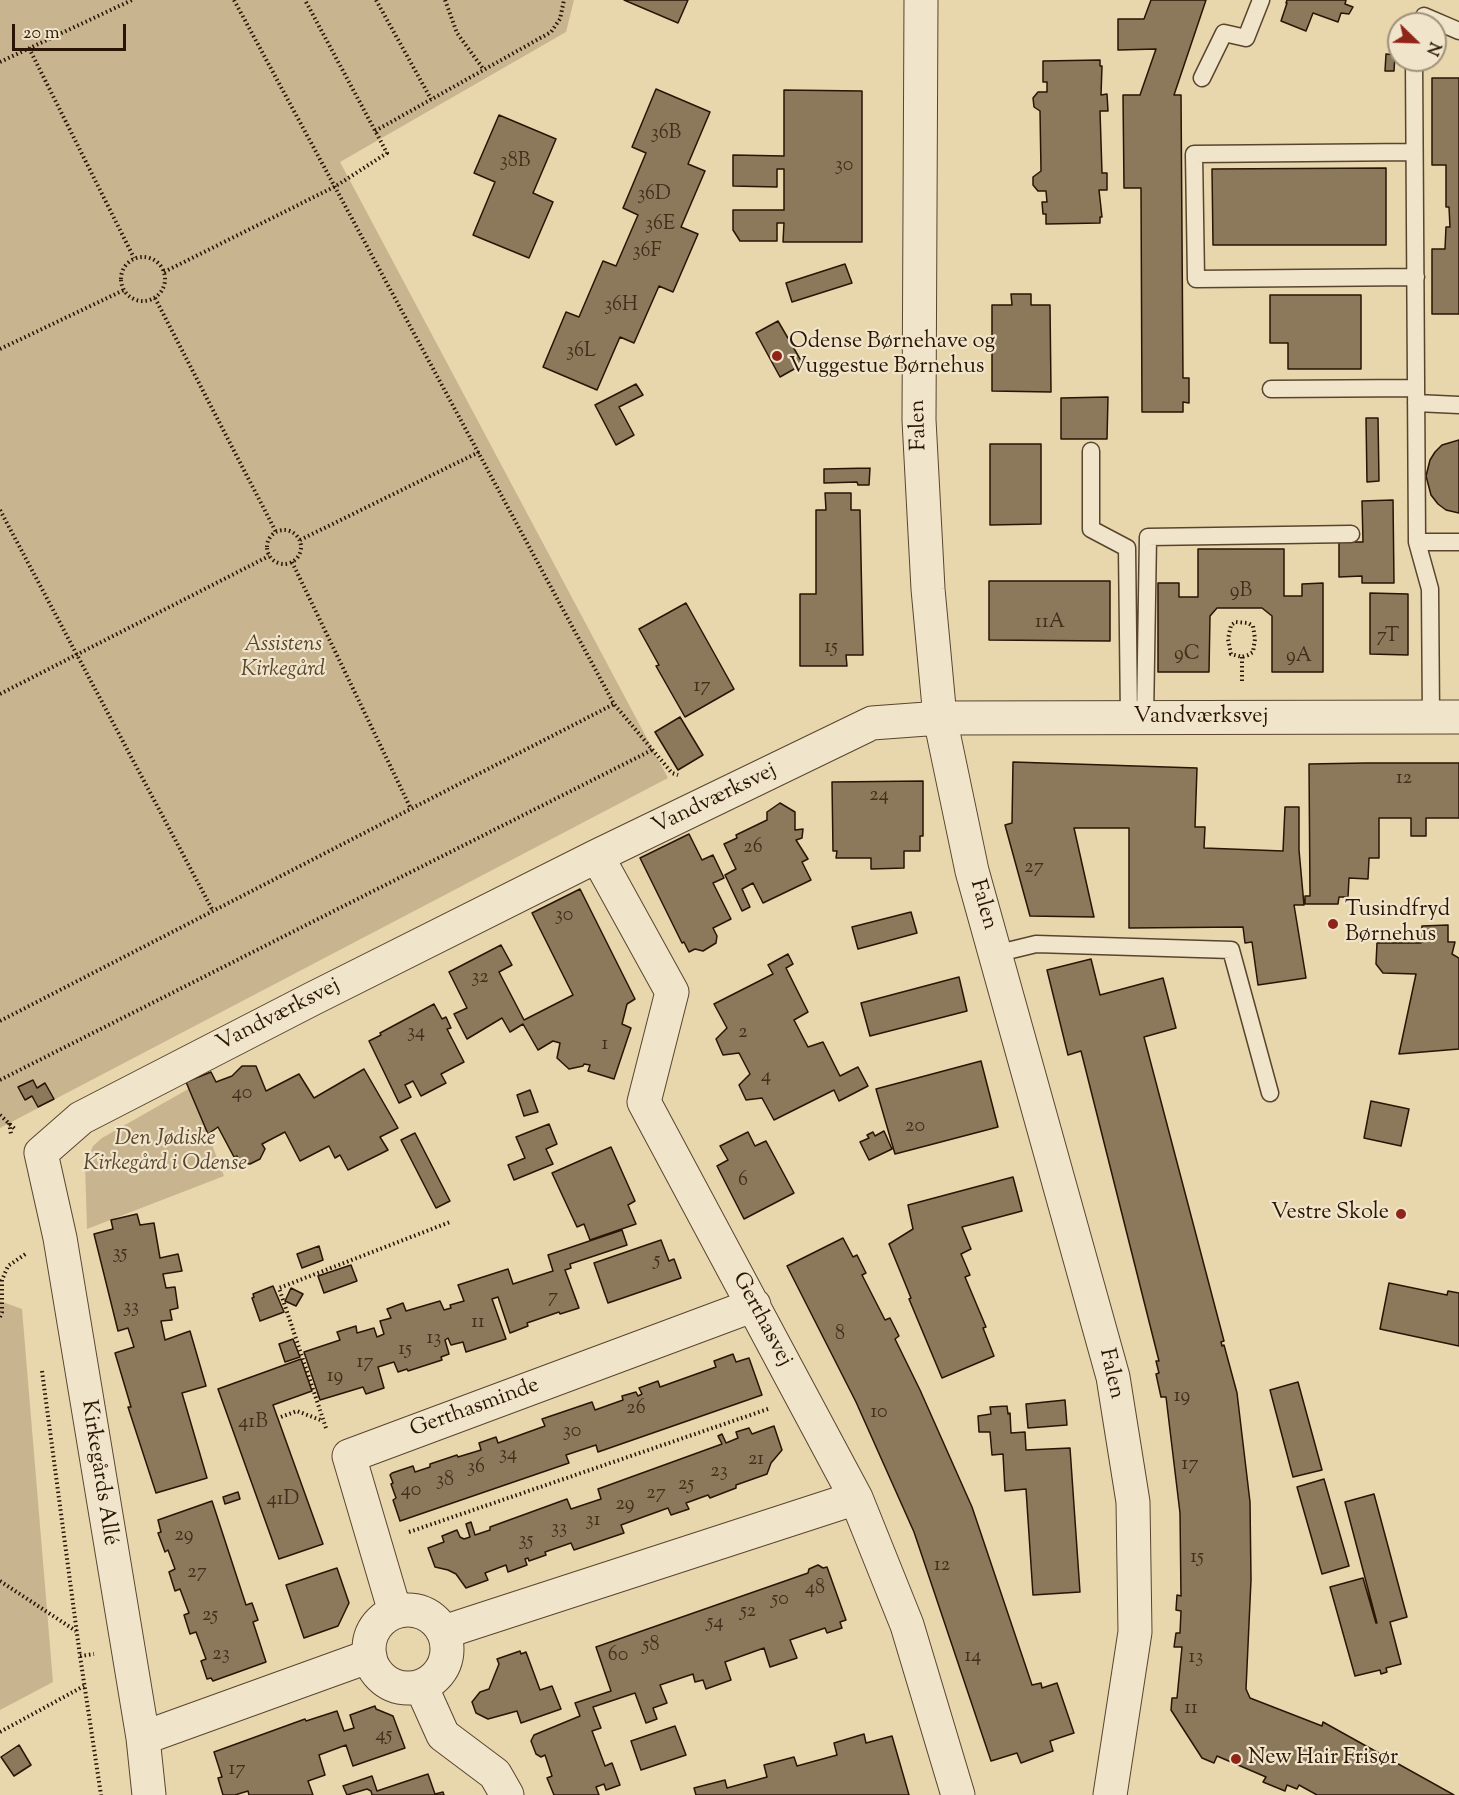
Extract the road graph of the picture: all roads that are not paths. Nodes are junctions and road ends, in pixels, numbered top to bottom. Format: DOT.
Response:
graph roads {
  1 [pos="921,0"];
  2 [pos="1261,0"];
  3 [pos="1414,72"];
  4 [pos="1202,78"];
  5 [pos="1414,152"];
  6 [pos="1416,277"];
  7 [pos="1270,389"];
  8 [pos="1416,396"];
  9 [pos="1459,405"];
  10 [pos="1091,451"];
  11 [pos="1351,534"];
  12 [pos="1417,542"];
  13 [pos="1459,542"];
  14 [pos="1445,717"];
  15 [pos="940,718"];
  16 [pos="1137,718"];
  17 [pos="597,856"];
  18 [pos="995,954"];
  19 [pos="1270,1093"];
  20 [pos="41,1153"];
  21 [pos="754,1305"];
  22 [pos="856,1498"];
  23 [pos="395,1612"];
  24 [pos="444,1632"];
  25 [pos="370,1656"];
  26 [pos="421,1686"];
  27 [pos="142,1738"];
  28 [pos="149,1795"];
  29 [pos="507,1795"];
  30 [pos="958,1795"];
  31 [pos="1110,1795"];
  1 -- 15 [label="street, Falen"];
  2 -- 4 [label="lane"];
  3 -- 5 [label="lane"];
  5 -- 6 [label="lane"];
  5 -- 6 [label="lane"];
  6 -- 8 [label="lane"];
  7 -- 8 [label="lane"];
  8 -- 9 [label="lane"];
  8 -- 12 [label="lane"];
  10 -- 16 [label="lane"];
  11 -- 16 [label="lane"];
  12 -- 13 [label="lane"];
  12 -- 14 [label="lane"];
  14 -- 16 [label="street, Vandværksvej"];
  15 -- 16 [label="street, Vandværksvej"];
  15 -- 17 [label="street, Vandværksvej"];
  15 -- 18 [label="street, Falen"];
  17 -- 20 [label="street, Vandværksvej"];
  17 -- 21 [label="street, Gerthasvej"];
  18 -- 19 [label="lane"];
  18 -- 31 [label="street, Falen"];
  20 -- 27 [label="street, Kirkegårds Allé"];
  21 -- 22 [label="street, Gerthasvej"];
  21 -- 23 [label="street, Gerthasminde"];
  22 -- 24 [label="street"];
  22 -- 30 [label="street, Gerthasvej"];
  23 -- 24 [label="street"];
  23 -- 25 [label="street"];
  24 -- 26 [label="street"];
  25 -- 26 [label="street"];
  25 -- 27 [label="street"];
  26 -- 29 [label="street"];
  27 -- 28 [label="street, Kirkegårds Allé"];
}
